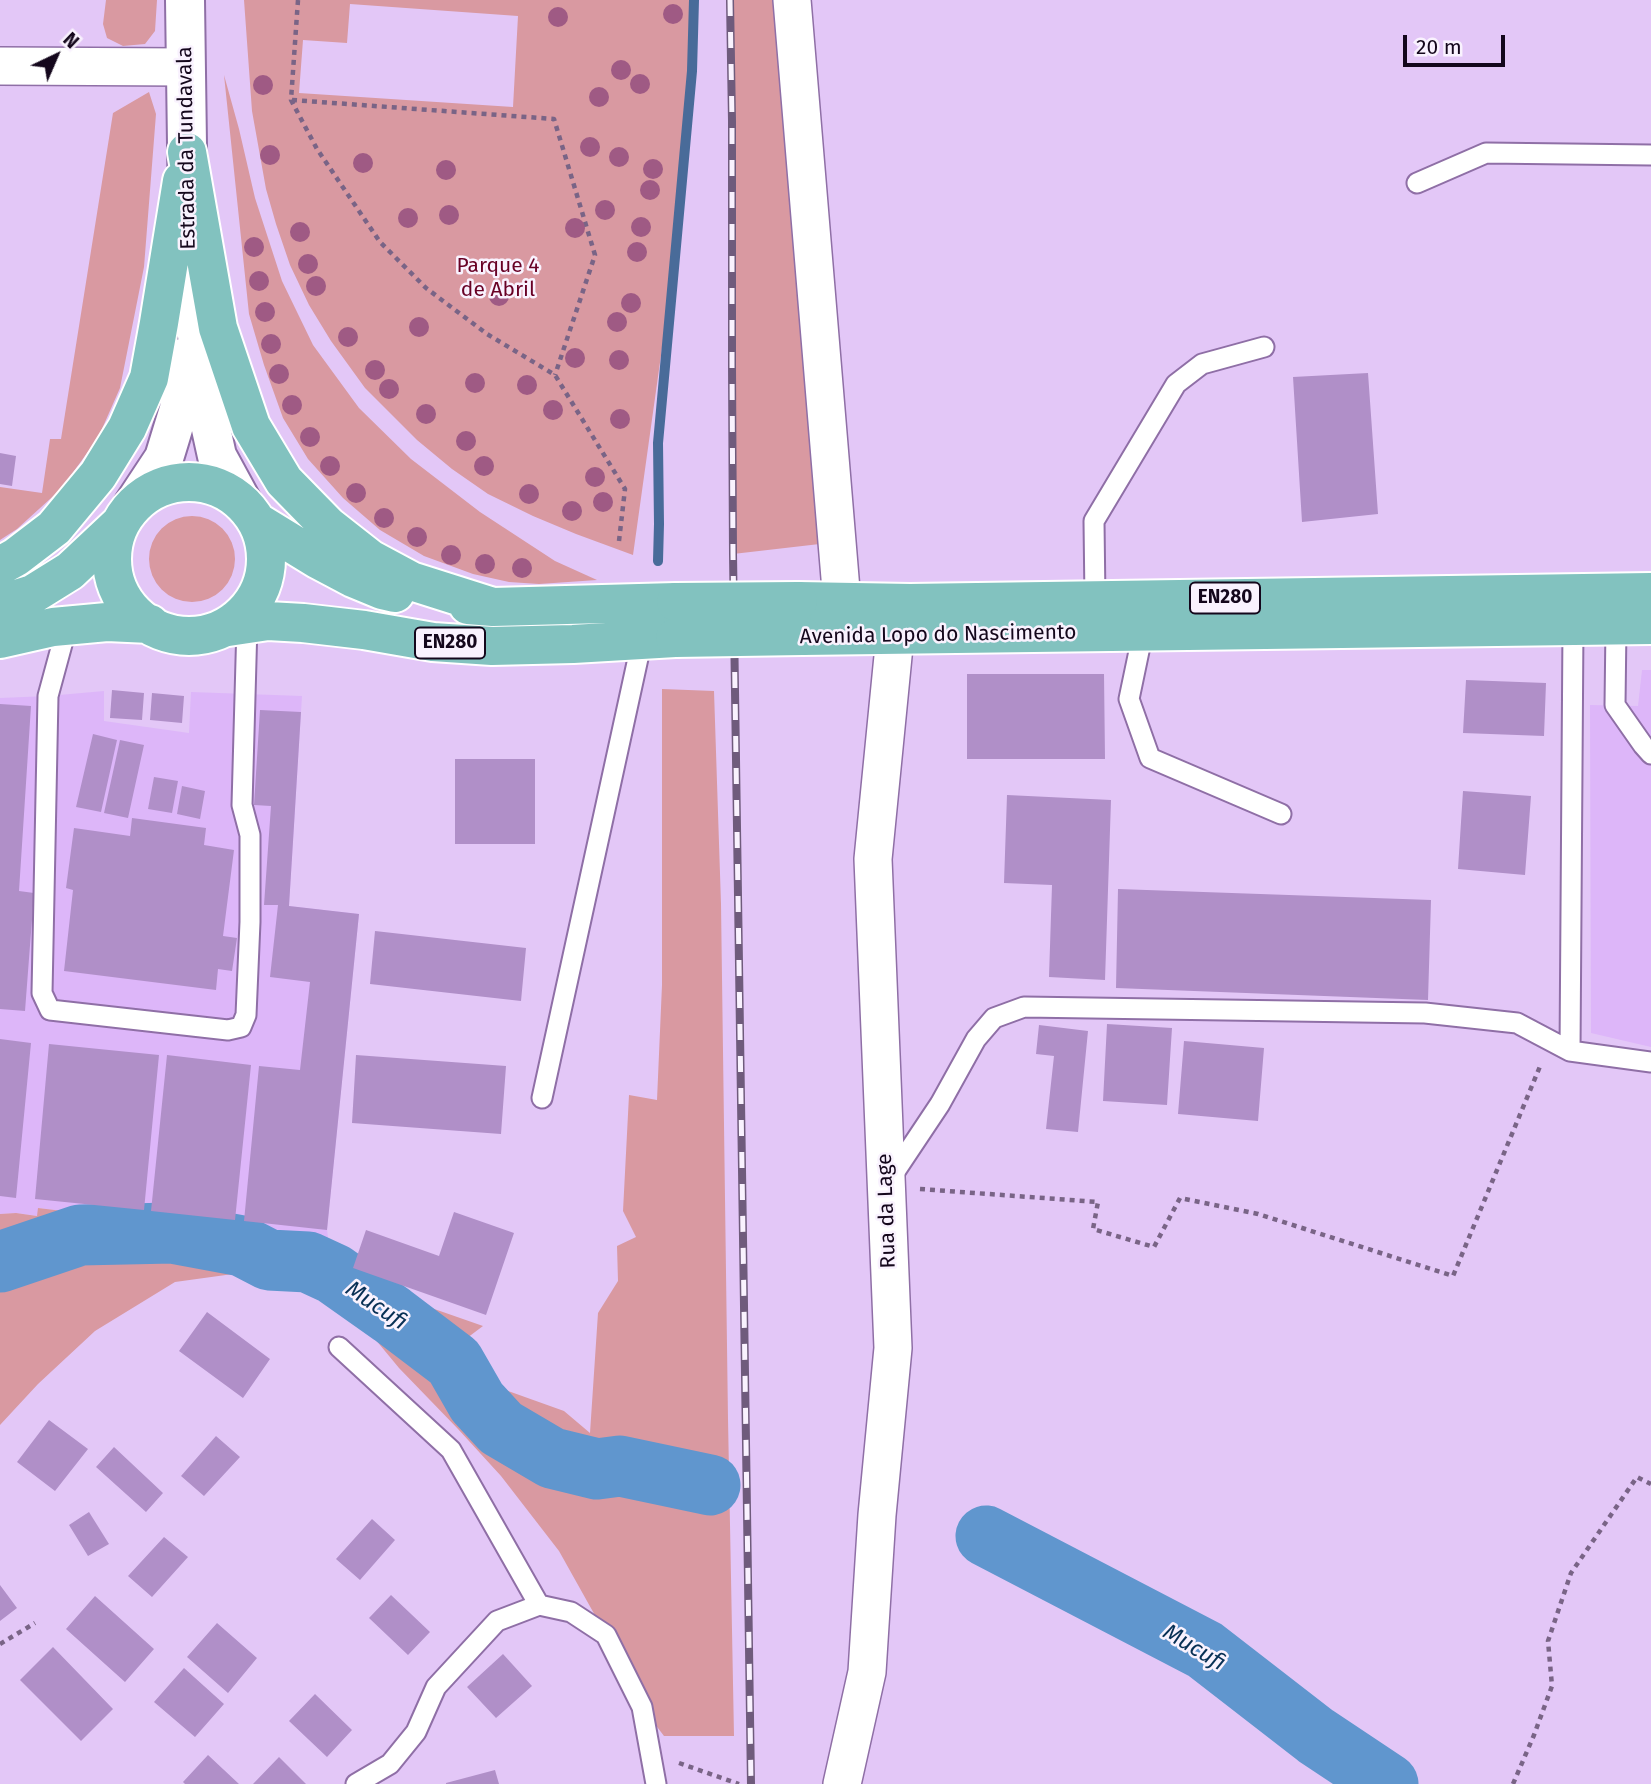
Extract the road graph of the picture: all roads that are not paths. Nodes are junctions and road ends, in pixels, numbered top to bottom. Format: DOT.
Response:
graph roads {
  1 [pos="185,0"];
  2 [pos="792,0"];
  3 [pos="0,66"];
  4 [pos="185,67"];
  5 [pos="187,152"];
  6 [pos="1651,155"];
  7 [pos="1418,183"];
  8 [pos="192,296"];
  9 [pos="1264,347"];
  10 [pos="250,512"];
  11 [pos="126,515"];
  12 [pos="0,566"];
  13 [pos="1651,592"];
  14 [pos="1095,600"];
  15 [pos="842,603"];
  16 [pos="0,604"];
  17 [pos="493,607"];
  18 [pos="800,619"];
  19 [pos="150,624"];
  20 [pos="1634,625"];
  21 [pos="67,626"];
  22 [pos="237,626"];
  23 [pos="1573,626"];
  24 [pos="664,627"];
  25 [pos="1143,632"];
  26 [pos="895,636"];
  27 [pos="0,639"];
  28 [pos="1651,754"];
  29 [pos="1281,814"];
  30 [pos="1570,1051"];
  31 [pos="1651,1062"];
  32 [pos="542,1098"];
  33 [pos="886,1186"];
  34 [pos="338,1346"];
  35 [pos="539,1605"];
  36 [pos="356,1784"];
  37 [pos="656,1784"];
  38 [pos="842,1784"];
  1 -- 4 [label="main road, Estrada da Tundavala"];
  2 -- 15 [label="street"];
  3 -- 4 [label="street"];
  4 -- 5 [label="main road, Estrada da Tundavala"];
  5 -- 8 [label="main road, Estrada da Tundavala"];
  5 -- 12 [label="main road"];
  5 -- 17 [label="main road"];
  6 -- 7 [label="lane"];
  8 -- 10 [label="main road, Estrada da Tundavala"];
  8 -- 11 [label="main road, Estrada da Tundavala"];
  9 -- 14 [label="lane"];
  10 -- 11 [label="main road"];
  10 -- 17 [label="main road, Avenida Lopo do Nascimento / EN280"];
  10 -- 22 [label="main road"];
  11 -- 16 [label="main road"];
  11 -- 19 [label="main road"];
  13 -- 14 [label="main road, Avenida Lopo do Nascimento / EN280"];
  14 -- 15 [label="main road, Avenida Lopo do Nascimento / EN280"];
  15 -- 18 [label="main road, Avenida Lopo do Nascimento / EN280"];
  17 -- 24 [label="main road, Avenida Lopo do Nascimento / EN280"];
  18 -- 24 [label="main road, Avenida Lopo do Nascimento / EN280, bridge"];
  18 -- 26 [label="main road, Avenida Lopo do Nascimento / EN280"];
  19 -- 21 [label="main road"];
  19 -- 22 [label="main road"];
  20 -- 23 [label="main road, Avenida Lopo do Nascimento / EN280"];
  20 -- 28 [label="lane"];
  21 -- 22 [label="lane"];
  21 -- 27 [label="main road"];
  22 -- 24 [label="main road, Avenida Lopo do Nascimento / EN280"];
  23 -- 25 [label="main road, Avenida Lopo do Nascimento / EN280"];
  23 -- 30 [label="lane"];
  24 -- 32 [label="lane"];
  25 -- 26 [label="main road, Avenida Lopo do Nascimento / EN280"];
  25 -- 29 [label="lane"];
  26 -- 33 [label="street, Rua da Lage"];
  30 -- 31 [label="lane"];
  30 -- 33 [label="lane"];
  33 -- 38 [label="street, Rua da Lage"];
  34 -- 35 [label="lane"];
  35 -- 36 [label="lane"];
  35 -- 37 [label="lane"];
}
